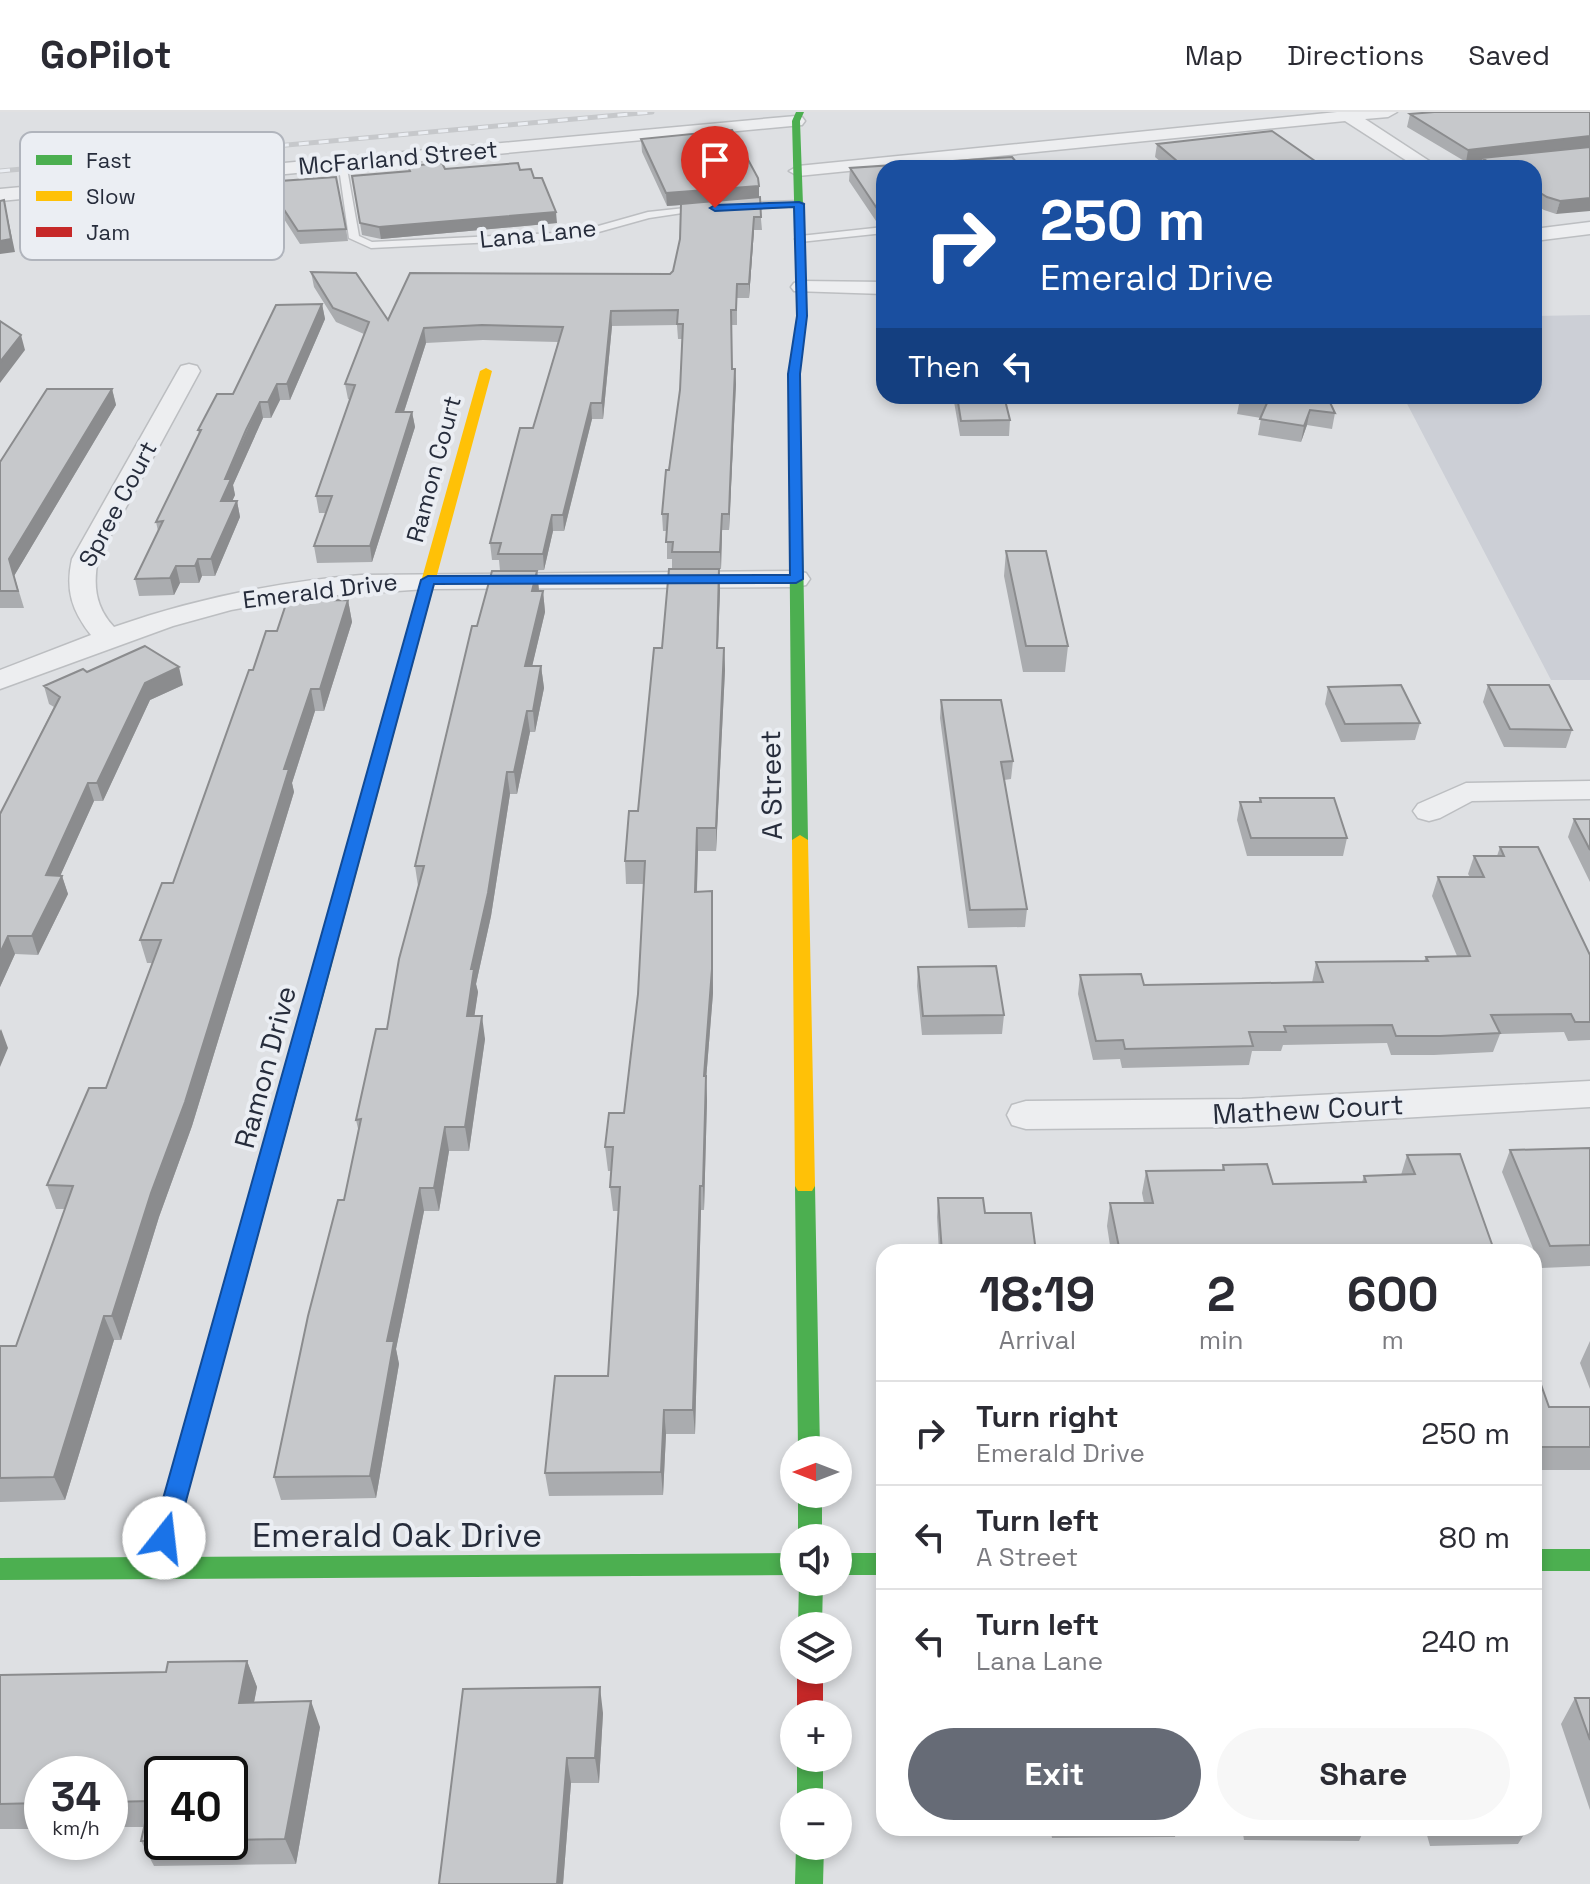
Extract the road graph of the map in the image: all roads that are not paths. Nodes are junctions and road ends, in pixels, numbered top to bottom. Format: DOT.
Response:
graph roads {
  1 [pos="1388,112"];
  2 [pos="793,115"];
  3 [pos="1348,116"];
  4 [pos="1027,148"];
  5 [pos="908,160"];
  6 [pos="1041,160"];
  7 [pos="1418,160"];
  8 [pos="341,163"];
  9 [pos="876,163"];
  10 [pos="284,168"];
  11 [pos="798,171"];
  12 [pos="20,193"];
  13 [pos="0,195"];
  14 [pos="799,204"];
  15 [pos="730,207"];
  16 [pos="715,208"];
  17 [pos="1590,228"];
  18 [pos="876,231"];
  19 [pos="1542,233"];
  20 [pos="800,239"];
  21 [pos="801,287"];
  22 [pos="876,288"];
  23 [pos="189,371"];
  24 [pos="486,371"];
  25 [pos="796,579"];
  26 [pos="428,580"];
  27 [pos="108,637"];
  28 [pos="0,680"];
  29 [pos="1590,790"];
  30 [pos="1429,811"];
  31 [pos="1590,1094"];
  32 [pos="1026,1115"];
  33 [pos="809,1436"];
  34 [pos="1542,1560"];
  35 [pos="1590,1560"];
  36 [pos="780,1564"];
  37 [pos="852,1564"];
  38 [pos="876,1564"];
  39 [pos="156,1568"];
  40 [pos="0,1569"];
  41 [pos="810,1860"];
  42 [pos="809,1884"];
  1 -- 3 [label="street"];
  2 -- 8 [label="street, McFarland Street"];
  2 -- 11 [label="street, A Street"];
  3 -- 4 [label="street"];
  3 -- 7 [label="street"];
  4 -- 5 [label="street"];
  4 -- 6 [label="street"];
  8 -- 10 [label="street, McFarland Street"];
  8 -- 16 [label="lane, Lana Lane"];
  9 -- 11 [label="street"];
  11 -- 14 [label="street, A Street"];
  12 -- 13 [label="street, McFarland Street"];
  14 -- 15 [label="lane"];
  14 -- 20 [label="street, A Street"];
  17 -- 19 [label="street"];
  18 -- 20 [label="lane"];
  20 -- 21 [label="street, A Street"];
  21 -- 22 [label="street"];
  21 -- 25 [label="street, A Street"];
  23 -- 27 [label="street, Spree Court"];
  24 -- 26 [label="street, Ramon Court"];
  25 -- 26 [label="street, Emerald Drive"];
  25 -- 33 [label="street, A Street"];
  26 -- 27 [label="street, Emerald Drive"];
  26 -- 39 [label="street, Ramon Drive"];
  27 -- 28 [label="street, Emerald Drive"];
  29 -- 30 [label="street"];
  31 -- 32 [label="street, Mathew Court"];
  34 -- 35 [label="street"];
  36 -- 39 [label="street, Emerald Oak Drive"];
  37 -- 38 [label="street"];
  39 -- 40 [label="street, Emerald Oak Drive"];
  41 -- 42 [label="street"];
}
